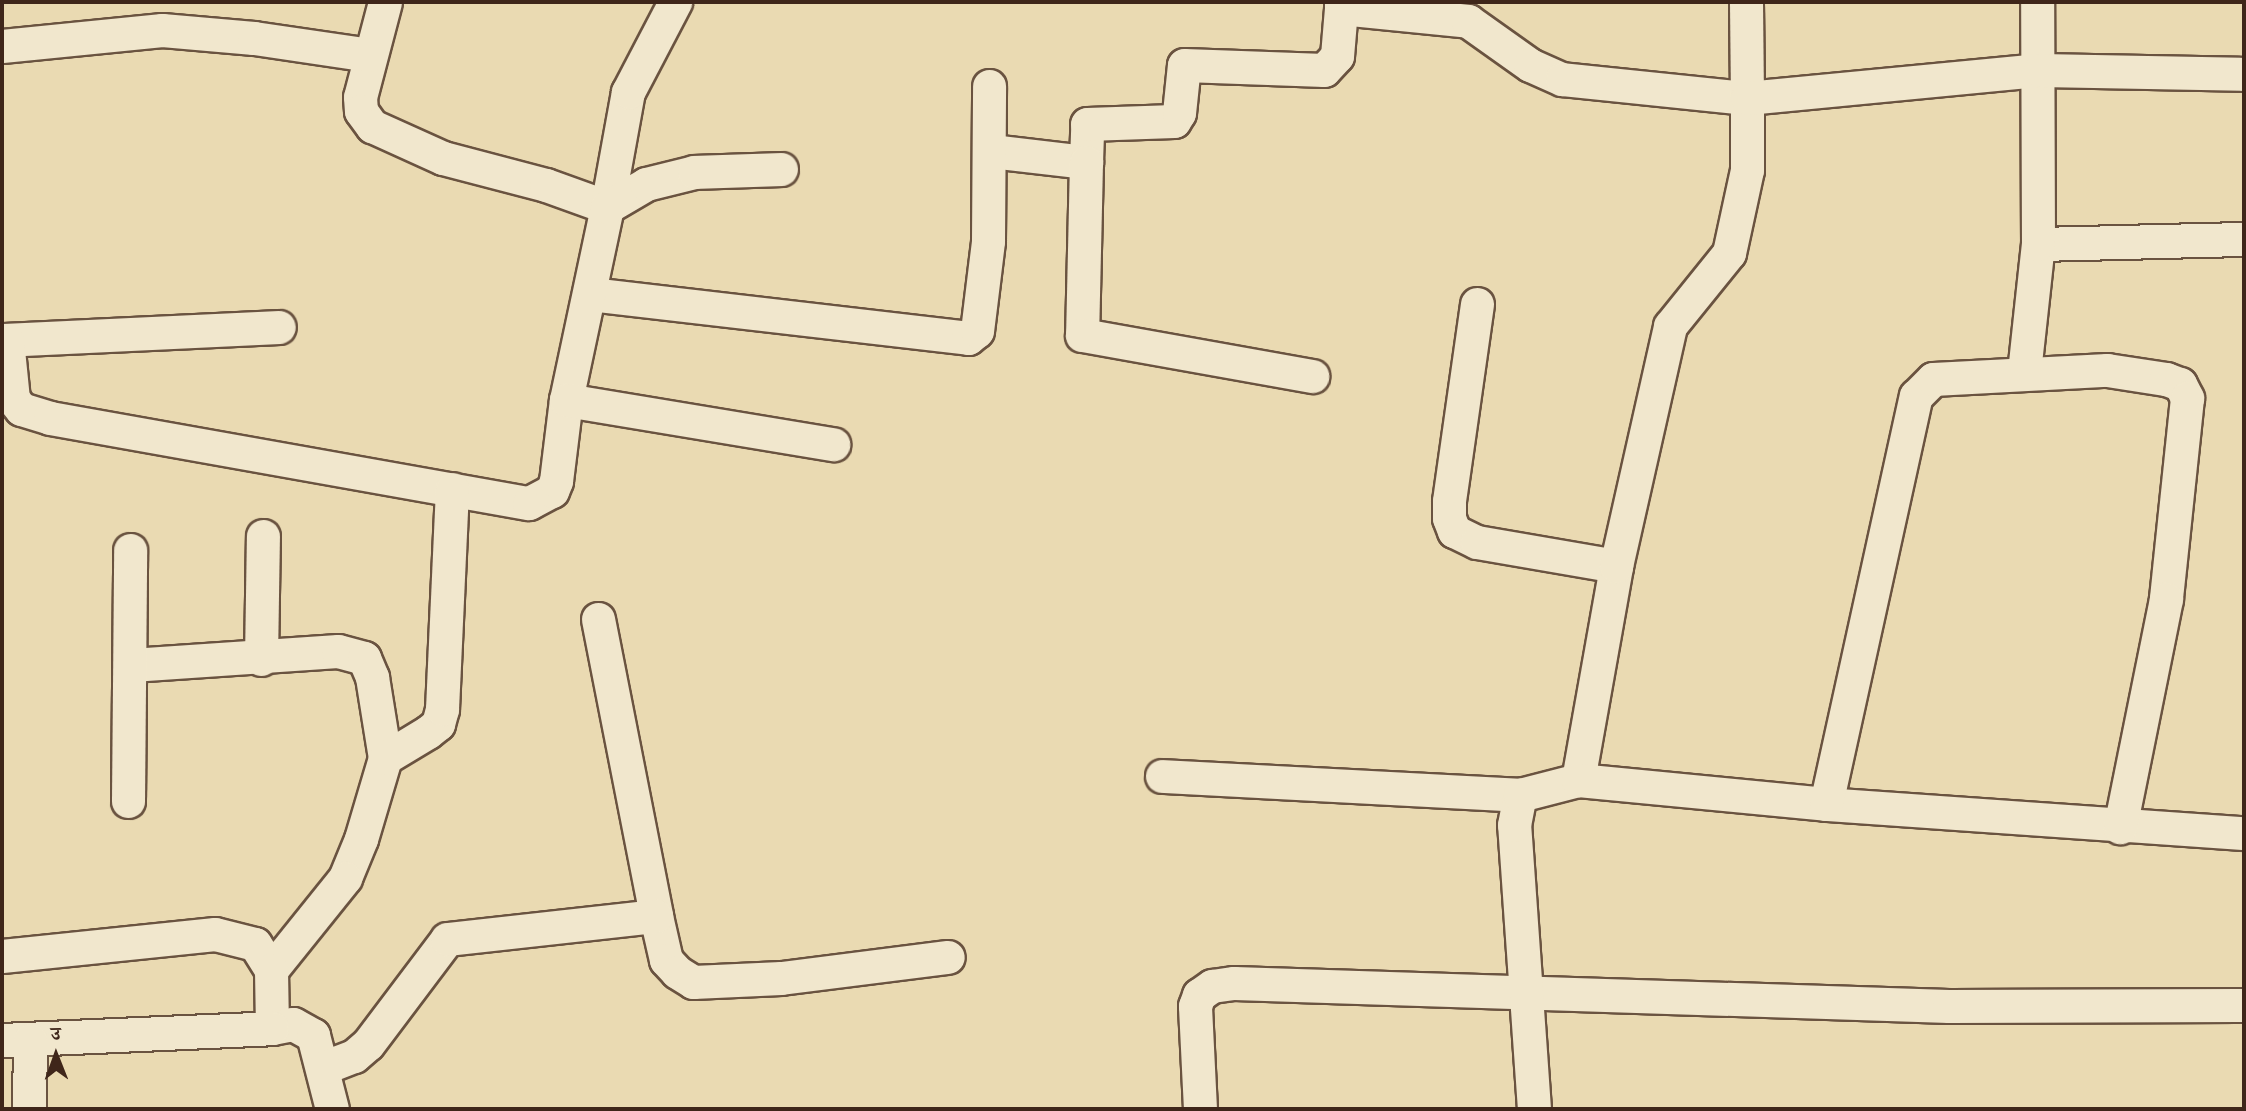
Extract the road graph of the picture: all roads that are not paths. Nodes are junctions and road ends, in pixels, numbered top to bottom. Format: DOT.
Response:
graph roads {
  1 [pos="385,2"];
  2 [pos="674,2"];
  3 [pos="1746,2"];
  4 [pos="2037,2"];
  5 [pos="1341,5"];
  6 [pos="168,16"];
  7 [pos="2,46"];
  8 [pos="369,55"];
  9 [pos="2040,70"];
  10 [pos="2244,74"];
  11 [pos="989,86"];
  12 [pos="1747,98"];
  13 [pos="991,151"];
  14 [pos="1086,162"];
  15 [pos="781,169"];
  16 [pos="607,207"];
  17 [pos="2244,239"];
  18 [pos="2038,244"];
  19 [pos="590,294"];
  20 [pos="1477,304"];
  21 [pos="279,327"];
  22 [pos="5,340"];
  23 [pos="2024,372"];
  24 [pos="1312,376"];
  25 [pos="566,400"];
  26 [pos="833,444"];
  27 [pos="453,489"];
  28 [pos="263,536"];
  29 [pos="130,550"];
  30 [pos="1616,566"];
  31 [pos="598,619"];
  32 [pos="261,659"];
  33 [pos="131,665"];
  34 [pos="384,758"];
  35 [pos="1162,776"];
  36 [pos="1578,780"];
  37 [pos="1520,795"];
  38 [pos="128,801"];
  39 [pos="1826,804"];
  40 [pos="2120,827"];
  41 [pos="2244,833"];
  42 [pos="656,916"];
  43 [pos="2,956"];
  44 [pos="948,957"];
  45 [pos="271,970"];
  46 [pos="1524,989"];
  47 [pos="2244,1005"];
  48 [pos="272,1028"];
  49 [pos="16,1040"];
  50 [pos="324,1067"];
  51 [pos="29,1109"];
  52 [pos="332,1109"];
  53 [pos="1200,1109"];
  54 [pos="1534,1109"];
  1 -- 8 [label="street"];
  2 -- 16 [label="street"];
  3 -- 12 [label="street"];
  4 -- 9 [label="street"];
  5 -- 12 [label="street"];
  5 -- 14 [label="street"];
  6 -- 7 [label="street"];
  6 -- 8 [label="street"];
  8 -- 16 [label="street"];
  9 -- 10 [label="street"];
  9 -- 12 [label="street"];
  9 -- 18 [label="street"];
  11 -- 13 [label="street"];
  12 -- 30 [label="street"];
  13 -- 14 [label="street"];
  13 -- 19 [label="street"];
  14 -- 24 [label="street"];
  15 -- 16 [label="street"];
  16 -- 19 [label="street"];
  17 -- 18 [label="street"];
  18 -- 23 [label="street"];
  19 -- 25 [label="street"];
  20 -- 30 [label="street"];
  21 -- 22 [label="street"];
  22 -- 27 [label="street"];
  23 -- 39 [label="street"];
  23 -- 40 [label="street"];
  25 -- 26 [label="street"];
  25 -- 27 [label="street"];
  27 -- 34 [label="street"];
  28 -- 32 [label="street"];
  29 -- 33 [label="street"];
  30 -- 36 [label="street"];
  31 -- 42 [label="street"];
  32 -- 33 [label="street"];
  32 -- 34 [label="street"];
  33 -- 38 [label="street"];
  34 -- 45 [label="street"];
  35 -- 37 [label="street"];
  36 -- 37 [label="street"];
  36 -- 39 [label="street"];
  37 -- 46 [label="street"];
  39 -- 40 [label="street"];
  40 -- 41 [label="street"];
  42 -- 44 [label="street"];
  42 -- 50 [label="street"];
  43 -- 45 [label="street"];
  45 -- 48 [label="street"];
  46 -- 47 [label="street"];
  46 -- 53 [label="street"];
  46 -- 54 [label="street"];
  48 -- 49 [label="street"];
  48 -- 50 [label="street"];
  49 -- 51 [label="street"];
  50 -- 52 [label="street"];
}
